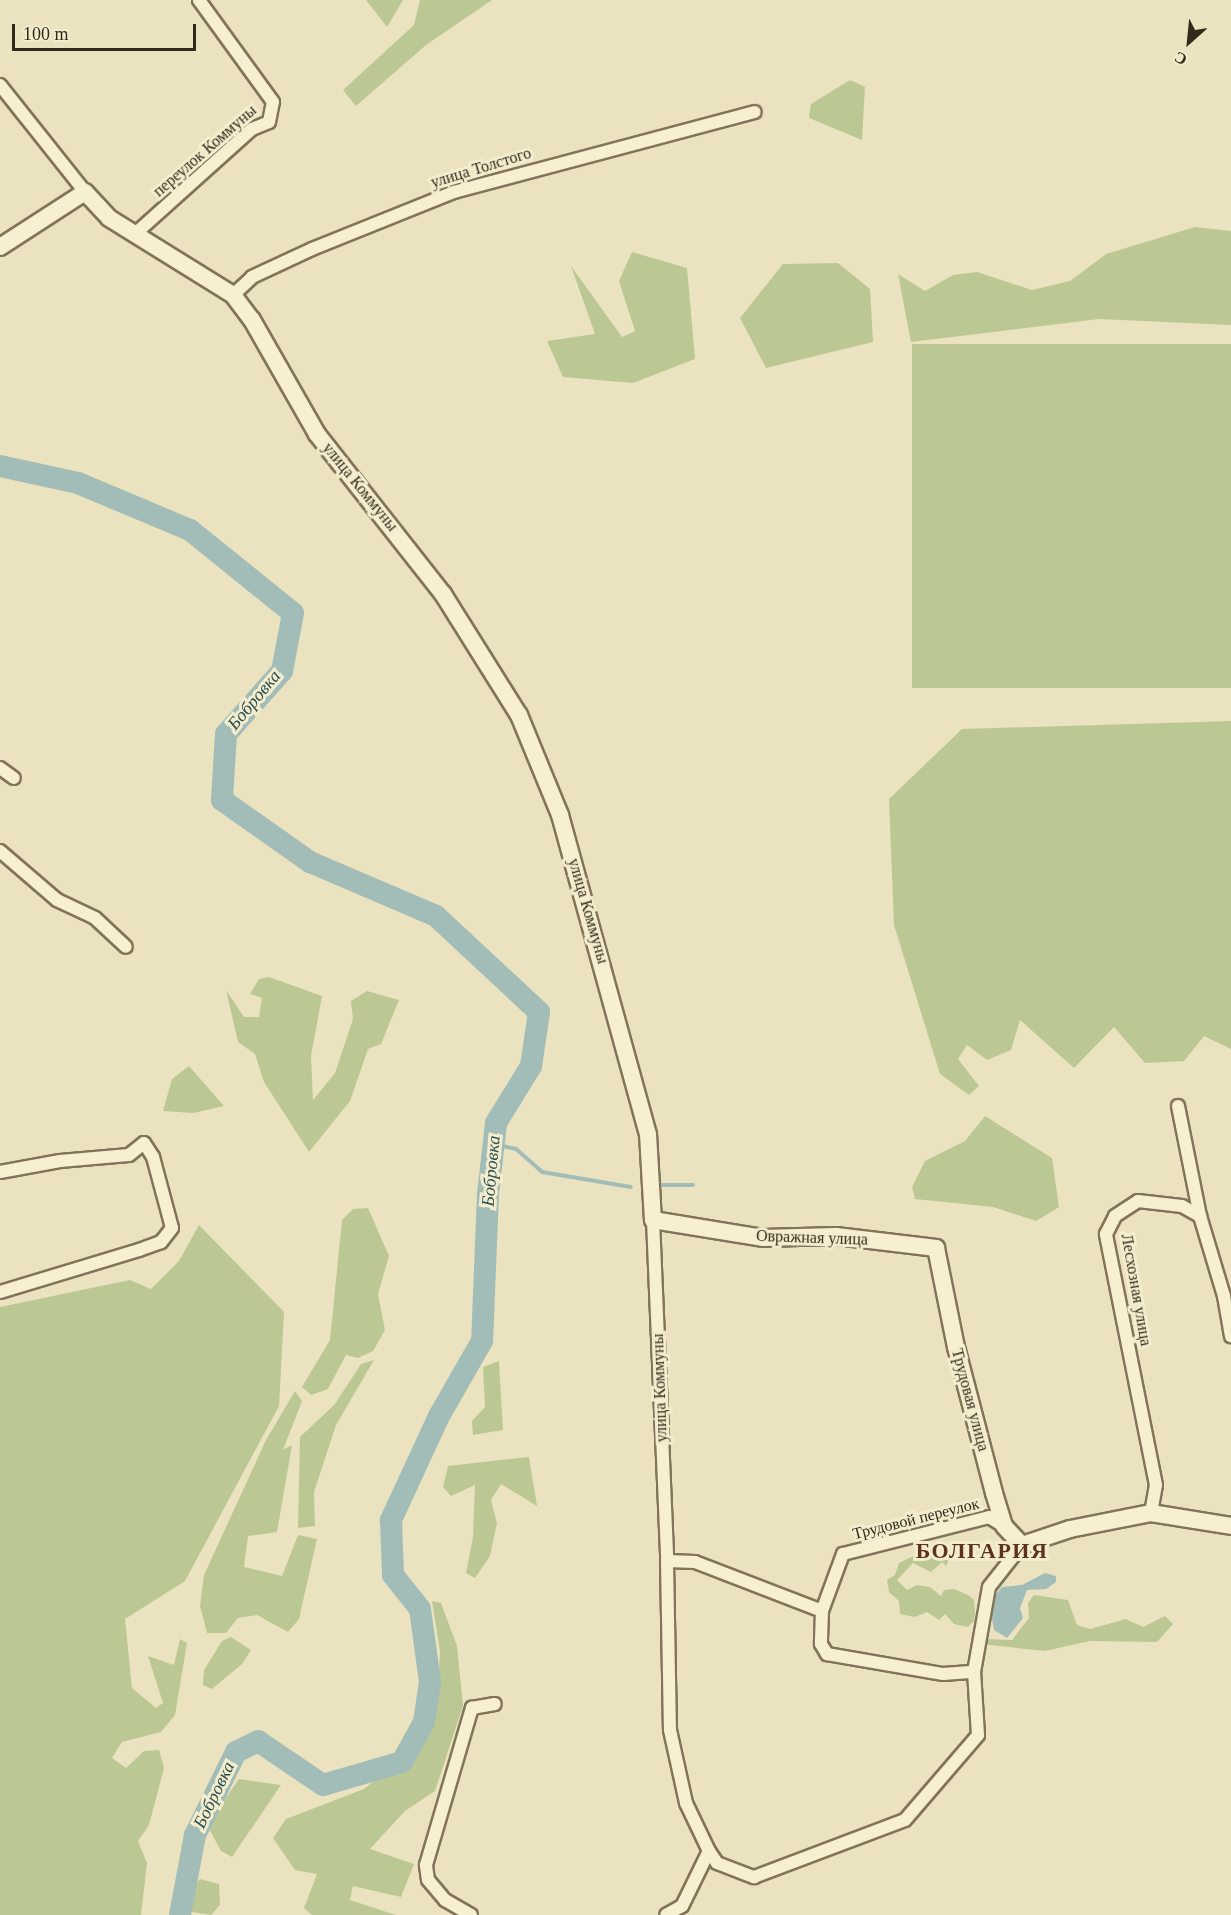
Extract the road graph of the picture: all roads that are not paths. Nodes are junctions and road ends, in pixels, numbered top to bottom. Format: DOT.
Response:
graph roads {
  1 [pos="198,0"];
  2 [pos="0,85"];
  3 [pos="755,112"];
  4 [pos="85,192"];
  5 [pos="136,233"];
  6 [pos="0,247"];
  7 [pos="233,295"];
  8 [pos="0,768"];
  9 [pos="14,778"];
  10 [pos="0,851"];
  11 [pos="126,947"];
  12 [pos="1178,1106"];
  13 [pos="0,1172"];
  14 [pos="1200,1216"];
  15 [pos="652,1220"];
  16 [pos="936,1248"];
  17 [pos="0,1292"];
  18 [pos="1231,1335"];
  19 [pos="1151,1513"];
  20 [pos="1004,1526"];
  21 [pos="1231,1526"];
  22 [pos="1022,1545"];
  23 [pos="667,1561"];
  24 [pos="822,1611"];
  25 [pos="974,1672"];
  26 [pos="495,1704"];
  27 [pos="709,1851"];
  28 [pos="471,1915"];
  29 [pos="666,1915"];
  1 -- 5 [label="street, переулок Коммуны"];
  2 -- 4 [label="street, улица Коммуны"];
  3 -- 7 [label="street, улица Толстого"];
  4 -- 5 [label="street, улица Коммуны"];
  4 -- 6 [label="street"];
  5 -- 7 [label="street, улица Коммуны"];
  7 -- 15 [label="street, улица Коммуны"];
  8 -- 9 [label="street"];
  10 -- 11 [label="street"];
  12 -- 14 [label="street"];
  13 -- 17 [label="street"];
  14 -- 18 [label="street"];
  14 -- 19 [label="street, Лесхозная улица"];
  15 -- 16 [label="street, Овражная улица"];
  15 -- 23 [label="street, улица Коммуны"];
  16 -- 20 [label="street, Трудовая улица"];
  19 -- 21 [label="street"];
  19 -- 22 [label="street"];
  20 -- 22 [label="street, Трудовая улица"];
  20 -- 24 [label="street, Трудовой переулок"];
  22 -- 25 [label="street"];
  23 -- 24 [label="street"];
  23 -- 27 [label="street, улица Коммуны"];
  24 -- 25 [label="street"];
  25 -- 27 [label="street"];
  26 -- 28 [label="street"];
  27 -- 29 [label="street"];
}
